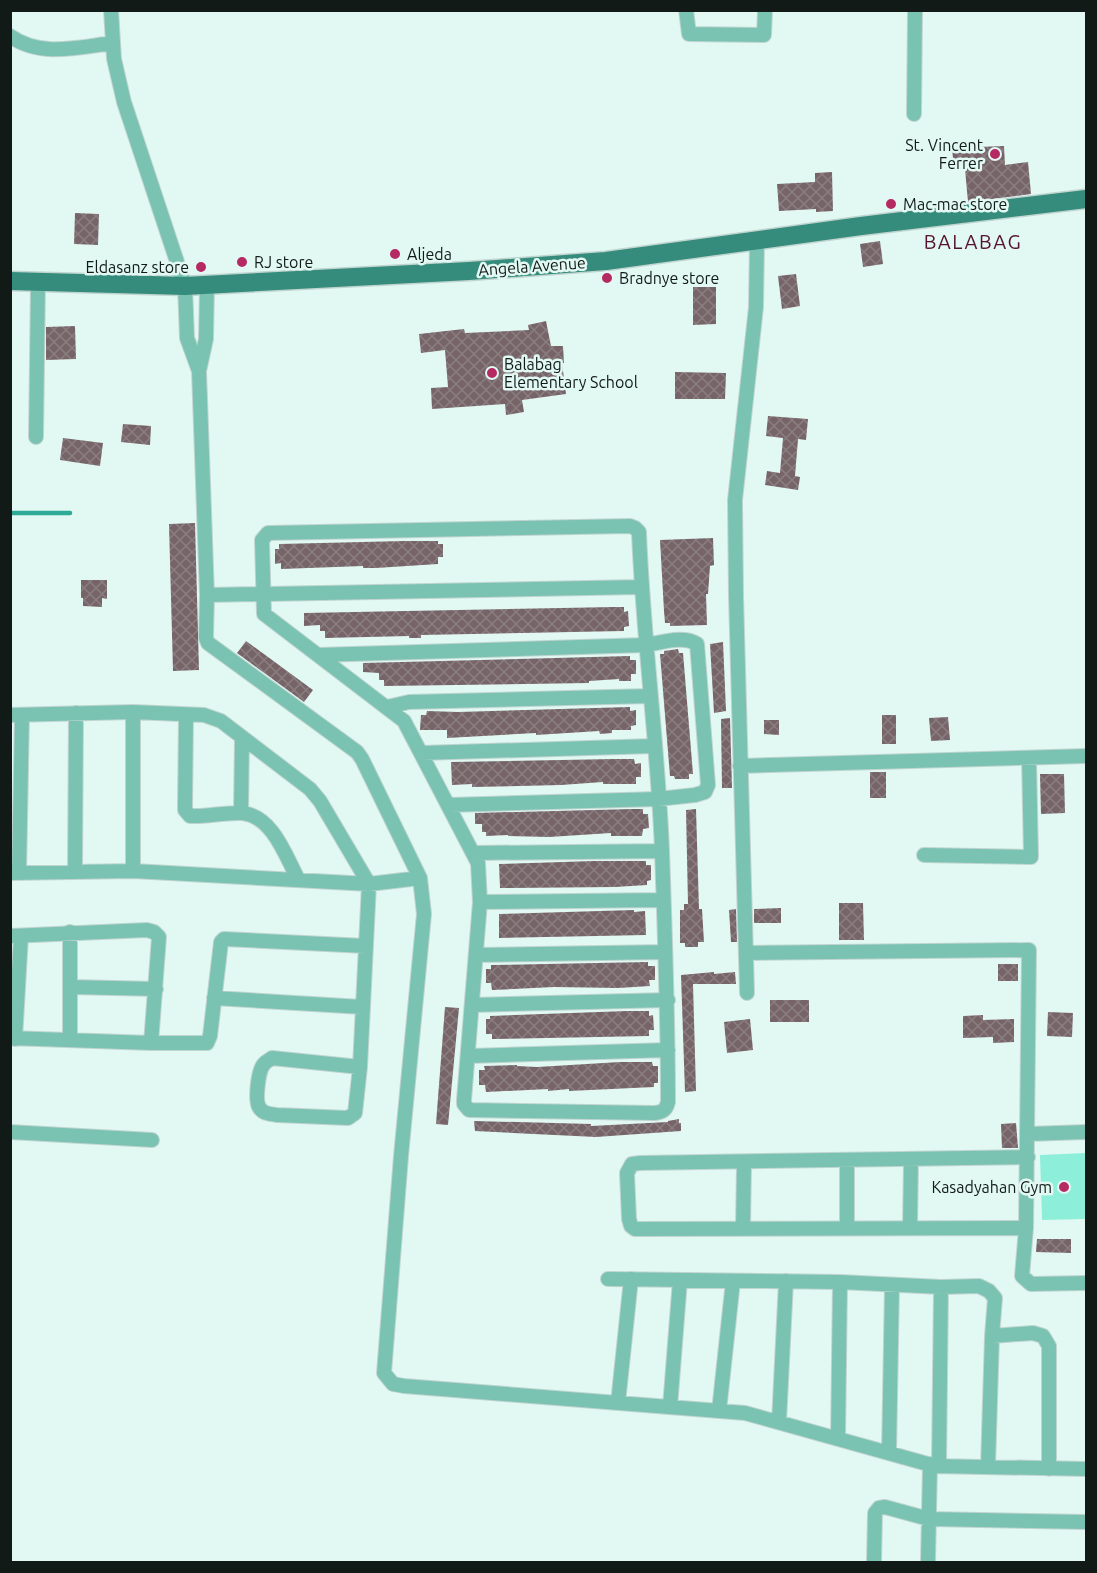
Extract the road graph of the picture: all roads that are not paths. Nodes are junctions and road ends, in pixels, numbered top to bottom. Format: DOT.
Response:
graph roads {
  1 [pos="111,10"];
  2 [pos="686,10"];
  3 [pos="765,10"];
  4 [pos="915,10"];
  5 [pos="10,36"];
  6 [pos="113,43"];
  7 [pos="914,114"];
  8 [pos="1086,199"];
  9 [pos="758,240"];
  10 [pos="10,281"];
  11 [pos="38,282"];
  12 [pos="207,285"];
  13 [pos="185,286"];
  14 [pos="199,371"];
  15 [pos="36,437"];
  16 [pos="641,586"];
  17 [pos="264,594"];
  18 [pos="207,595"];
  19 [pos="646,645"];
  20 [pos="318,655"];
  21 [pos="650,696"];
  22 [pos="387,707"];
  23 [pos="133,712"];
  24 [pos="76,713"];
  25 [pos="16,715"];
  26 [pos="186,716"];
  27 [pos="242,738"];
  28 [pos="654,746"];
  29 [pos="421,753"];
  30 [pos="1086,756"];
  31 [pos="1029,758"];
  32 [pos="741,766"];
  33 [pos="658,799"];
  34 [pos="448,805"];
  35 [pos="241,813"];
  36 [pos="662,851"];
  37 [pos="473,853"];
  38 [pos="924,855"];
  39 [pos="75,871"];
  40 [pos="133,871"];
  41 [pos="15,873"];
  42 [pos="420,878"];
  43 [pos="298,879"];
  44 [pos="369,884"];
  45 [pos="662,900"];
  46 [pos="480,902"];
  47 [pos="70,932"];
  48 [pos="16,936"];
  49 [pos="365,946"];
  50 [pos="665,952"];
  51 [pos="746,953"];
  52 [pos="477,955"];
  53 [pos="71,987"];
  54 [pos="156,989"];
  55 [pos="747,993"];
  56 [pos="214,998"];
  57 [pos="668,1000"];
  58 [pos="473,1005"];
  59 [pos="362,1007"];
  60 [pos="13,1038"];
  61 [pos="70,1040"];
  62 [pos="151,1043"];
  63 [pos="668,1050"];
  64 [pos="469,1056"];
  65 [pos="360,1067"];
  66 [pos="10,1132"];
  67 [pos="1086,1132"];
  68 [pos="1028,1134"];
  69 [pos="152,1140"];
  70 [pos="1028,1157"];
  71 [pos="911,1160"];
  72 [pos="847,1161"];
  73 [pos="744,1163"];
  74 [pos="743,1228"];
  75 [pos="847,1228"];
  76 [pos="910,1228"];
  77 [pos="1026,1228"];
  78 [pos="608,1279"];
  79 [pos="631,1279"];
  80 [pos="680,1280"];
  81 [pos="733,1281"];
  82 [pos="786,1281"];
  83 [pos="840,1282"];
  84 [pos="1086,1283"];
  85 [pos="892,1285"];
  86 [pos="941,1287"];
  87 [pos="992,1336"];
  88 [pos="618,1403"];
  89 [pos="670,1407"];
  90 [pos="719,1411"];
  91 [pos="779,1422"];
  92 [pos="838,1438"];
  93 [pos="889,1452"];
  94 [pos="935,1465"];
  95 [pos="988,1467"];
  96 [pos="1050,1469"];
  97 [pos="1086,1469"];
  98 [pos="929,1519"];
  99 [pos="1086,1522"];
  100 [pos="874,1563"];
  101 [pos="928,1563"];
  1 -- 6 [label="street"];
  2 -- 3 [label="street"];
  4 -- 7 [label="street"];
  5 -- 6 [label="street"];
  6 -- 13 [label="street"];
  8 -- 9 [label="main road, Angela Avenue"];
  9 -- 12 [label="main road, Angela Avenue"];
  9 -- 32 [label="street"];
  10 -- 11 [label="main road, Angela Avenue"];
  11 -- 13 [label="main road, Angela Avenue"];
  11 -- 15 [label="street"];
  12 -- 13 [label="main road, Angela Avenue"];
  12 -- 14 [label="street"];
  13 -- 14 [label="street"];
  14 -- 18 [label="street"];
  16 -- 17 [label="street"];
  16 -- 17 [label="street"];
  16 -- 19 [label="street"];
  17 -- 18 [label="street"];
  17 -- 20 [label="street"];
  18 -- 42 [label="street"];
  19 -- 20 [label="street"];
  19 -- 21 [label="street"];
  19 -- 33 [label="street"];
  20 -- 22 [label="street"];
  21 -- 22 [label="street"];
  21 -- 28 [label="street"];
  22 -- 29 [label="street"];
  23 -- 24 [label="street"];
  23 -- 26 [label="street"];
  23 -- 40 [label="street"];
  24 -- 25 [label="street"];
  24 -- 39 [label="street"];
  25 -- 41 [label="street"];
  26 -- 27 [label="street"];
  26 -- 35 [label="street"];
  27 -- 35 [label="street"];
  27 -- 44 [label="street"];
  28 -- 29 [label="street"];
  28 -- 33 [label="street"];
  29 -- 34 [label="street"];
  30 -- 31 [label="street"];
  31 -- 32 [label="street"];
  31 -- 38 [label="street"];
  32 -- 51 [label="street"];
  33 -- 34 [label="street"];
  33 -- 36 [label="street"];
  34 -- 37 [label="street"];
  35 -- 43 [label="street"];
  36 -- 37 [label="street"];
  36 -- 45 [label="street"];
  37 -- 46 [label="street"];
  39 -- 40 [label="street"];
  39 -- 41 [label="street"];
  40 -- 43 [label="street"];
  42 -- 44 [label="street"];
  42 -- 88 [label="street"];
  43 -- 44 [label="street"];
  44 -- 49 [label="street"];
  45 -- 46 [label="street"];
  45 -- 50 [label="street"];
  46 -- 52 [label="street"];
  47 -- 48 [label="street"];
  47 -- 53 [label="street"];
  47 -- 54 [label="street"];
  48 -- 60 [label="street"];
  49 -- 56 [label="street"];
  49 -- 59 [label="street"];
  50 -- 52 [label="street"];
  50 -- 57 [label="street"];
  51 -- 55 [label="street"];
  51 -- 68 [label="street"];
  52 -- 58 [label="street"];
  53 -- 54 [label="street"];
  53 -- 61 [label="street"];
  54 -- 62 [label="street"];
  56 -- 59 [label="street"];
  56 -- 62 [label="street"];
  57 -- 58 [label="street"];
  57 -- 63 [label="street"];
  58 -- 64 [label="street"];
  59 -- 65 [label="street"];
  60 -- 61 [label="street"];
  61 -- 62 [label="street"];
  63 -- 64 [label="street"];
  63 -- 64 [label="street"];
  65 -- 65 [label="street"];
  66 -- 69 [label="street"];
  67 -- 68 [label="street"];
  68 -- 70 [label="street"];
  70 -- 71 [label="street"];
  70 -- 77 [label="street"];
  71 -- 72 [label="street"];
  71 -- 76 [label="street"];
  72 -- 73 [label="street"];
  72 -- 75 [label="street"];
  73 -- 74 [label="street"];
  73 -- 74 [label="street"];
  74 -- 75 [label="street"];
  75 -- 76 [label="street"];
  76 -- 77 [label="street"];
  77 -- 84 [label="street"];
  78 -- 79 [label="street"];
  79 -- 80 [label="street"];
  79 -- 88 [label="street"];
  80 -- 81 [label="street"];
  80 -- 89 [label="street"];
  81 -- 82 [label="street"];
  81 -- 90 [label="street"];
  82 -- 83 [label="street"];
  82 -- 91 [label="street"];
  83 -- 85 [label="street"];
  83 -- 92 [label="street"];
  85 -- 86 [label="street"];
  85 -- 93 [label="street"];
  86 -- 87 [label="street"];
  86 -- 94 [label="street"];
  87 -- 95 [label="street"];
  87 -- 96 [label="street"];
  88 -- 89 [label="street"];
  89 -- 90 [label="street"];
  90 -- 91 [label="street"];
  91 -- 92 [label="street"];
  92 -- 93 [label="street"];
  93 -- 94 [label="street"];
  94 -- 95 [label="street"];
  94 -- 98 [label="street"];
  95 -- 96 [label="street"];
  96 -- 97 [label="street"];
  98 -- 99 [label="street"];
  98 -- 100 [label="street"];
  98 -- 101 [label="street"];
}
